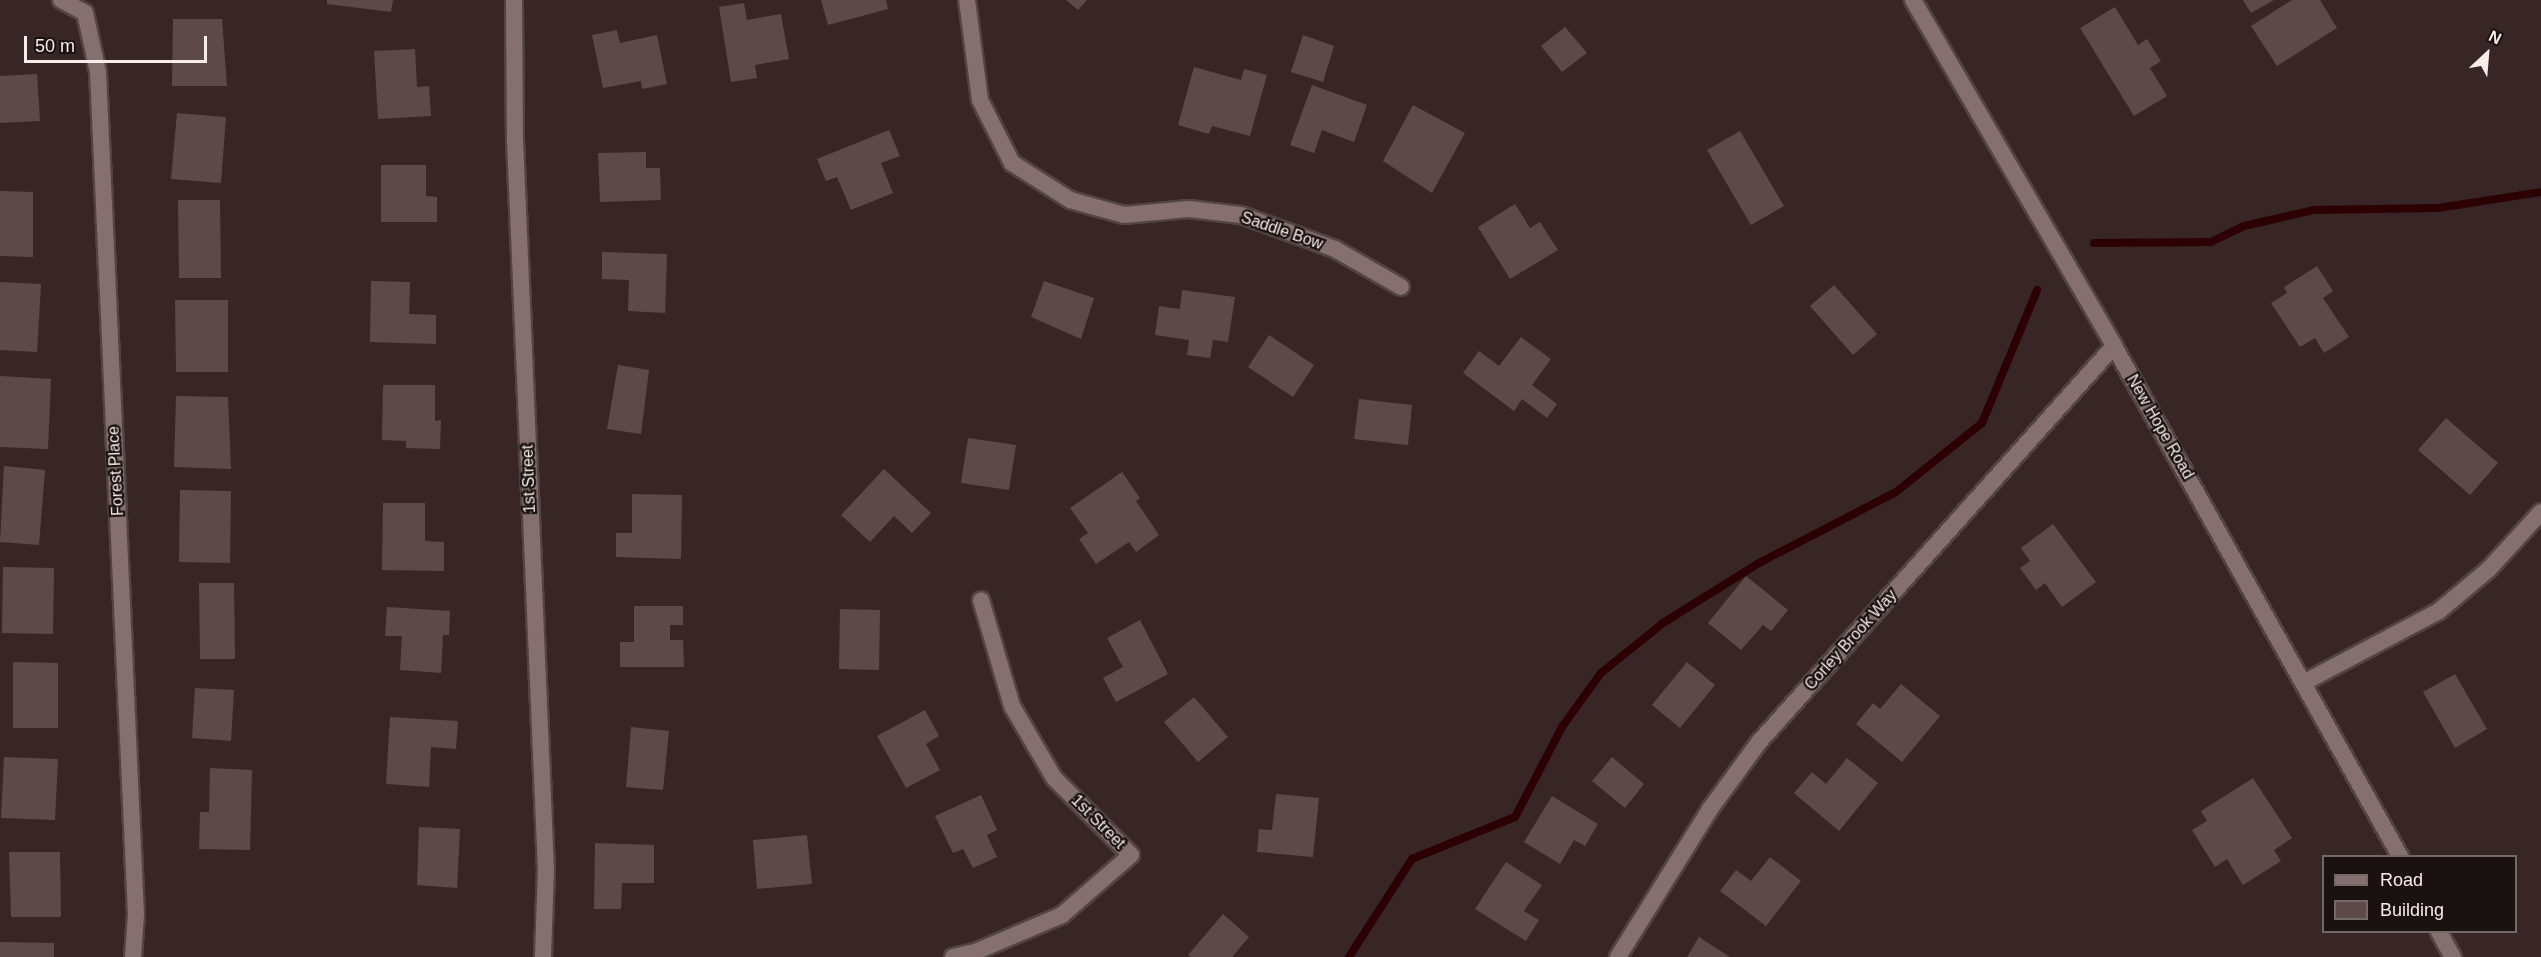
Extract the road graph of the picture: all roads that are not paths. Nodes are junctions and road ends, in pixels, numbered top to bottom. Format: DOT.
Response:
graph roads {
  1 [pos="61,0"];
  2 [pos="514,0"];
  3 [pos="967,0"];
  4 [pos="1913,0"];
  5 [pos="1401,287"];
  6 [pos="2114,346"];
  7 [pos="2541,512"];
  8 [pos="981,600"];
  9 [pos="2305,682"];
  10 [pos="2399,855"];
  11 [pos="2440,933"];
  12 [pos="133,957"];
  13 [pos="543,957"];
  14 [pos="953,957"];
  15 [pos="1618,957"];
  16 [pos="2453,957"];
  1 -- 12 [label="street, Forest Place"];
  2 -- 13 [label="street, 1st Street"];
  3 -- 5 [label="street, Saddle Bow"];
  4 -- 6 [label="street, New Hope Road"];
  6 -- 9 [label="street, New Hope Road"];
  6 -- 15 [label="street, Corley Brook Way"];
  7 -- 9 [label="street"];
  8 -- 14 [label="street, 1st Street"];
  9 -- 10 [label="street, New Hope Road"];
  11 -- 16 [label="street"];
}
